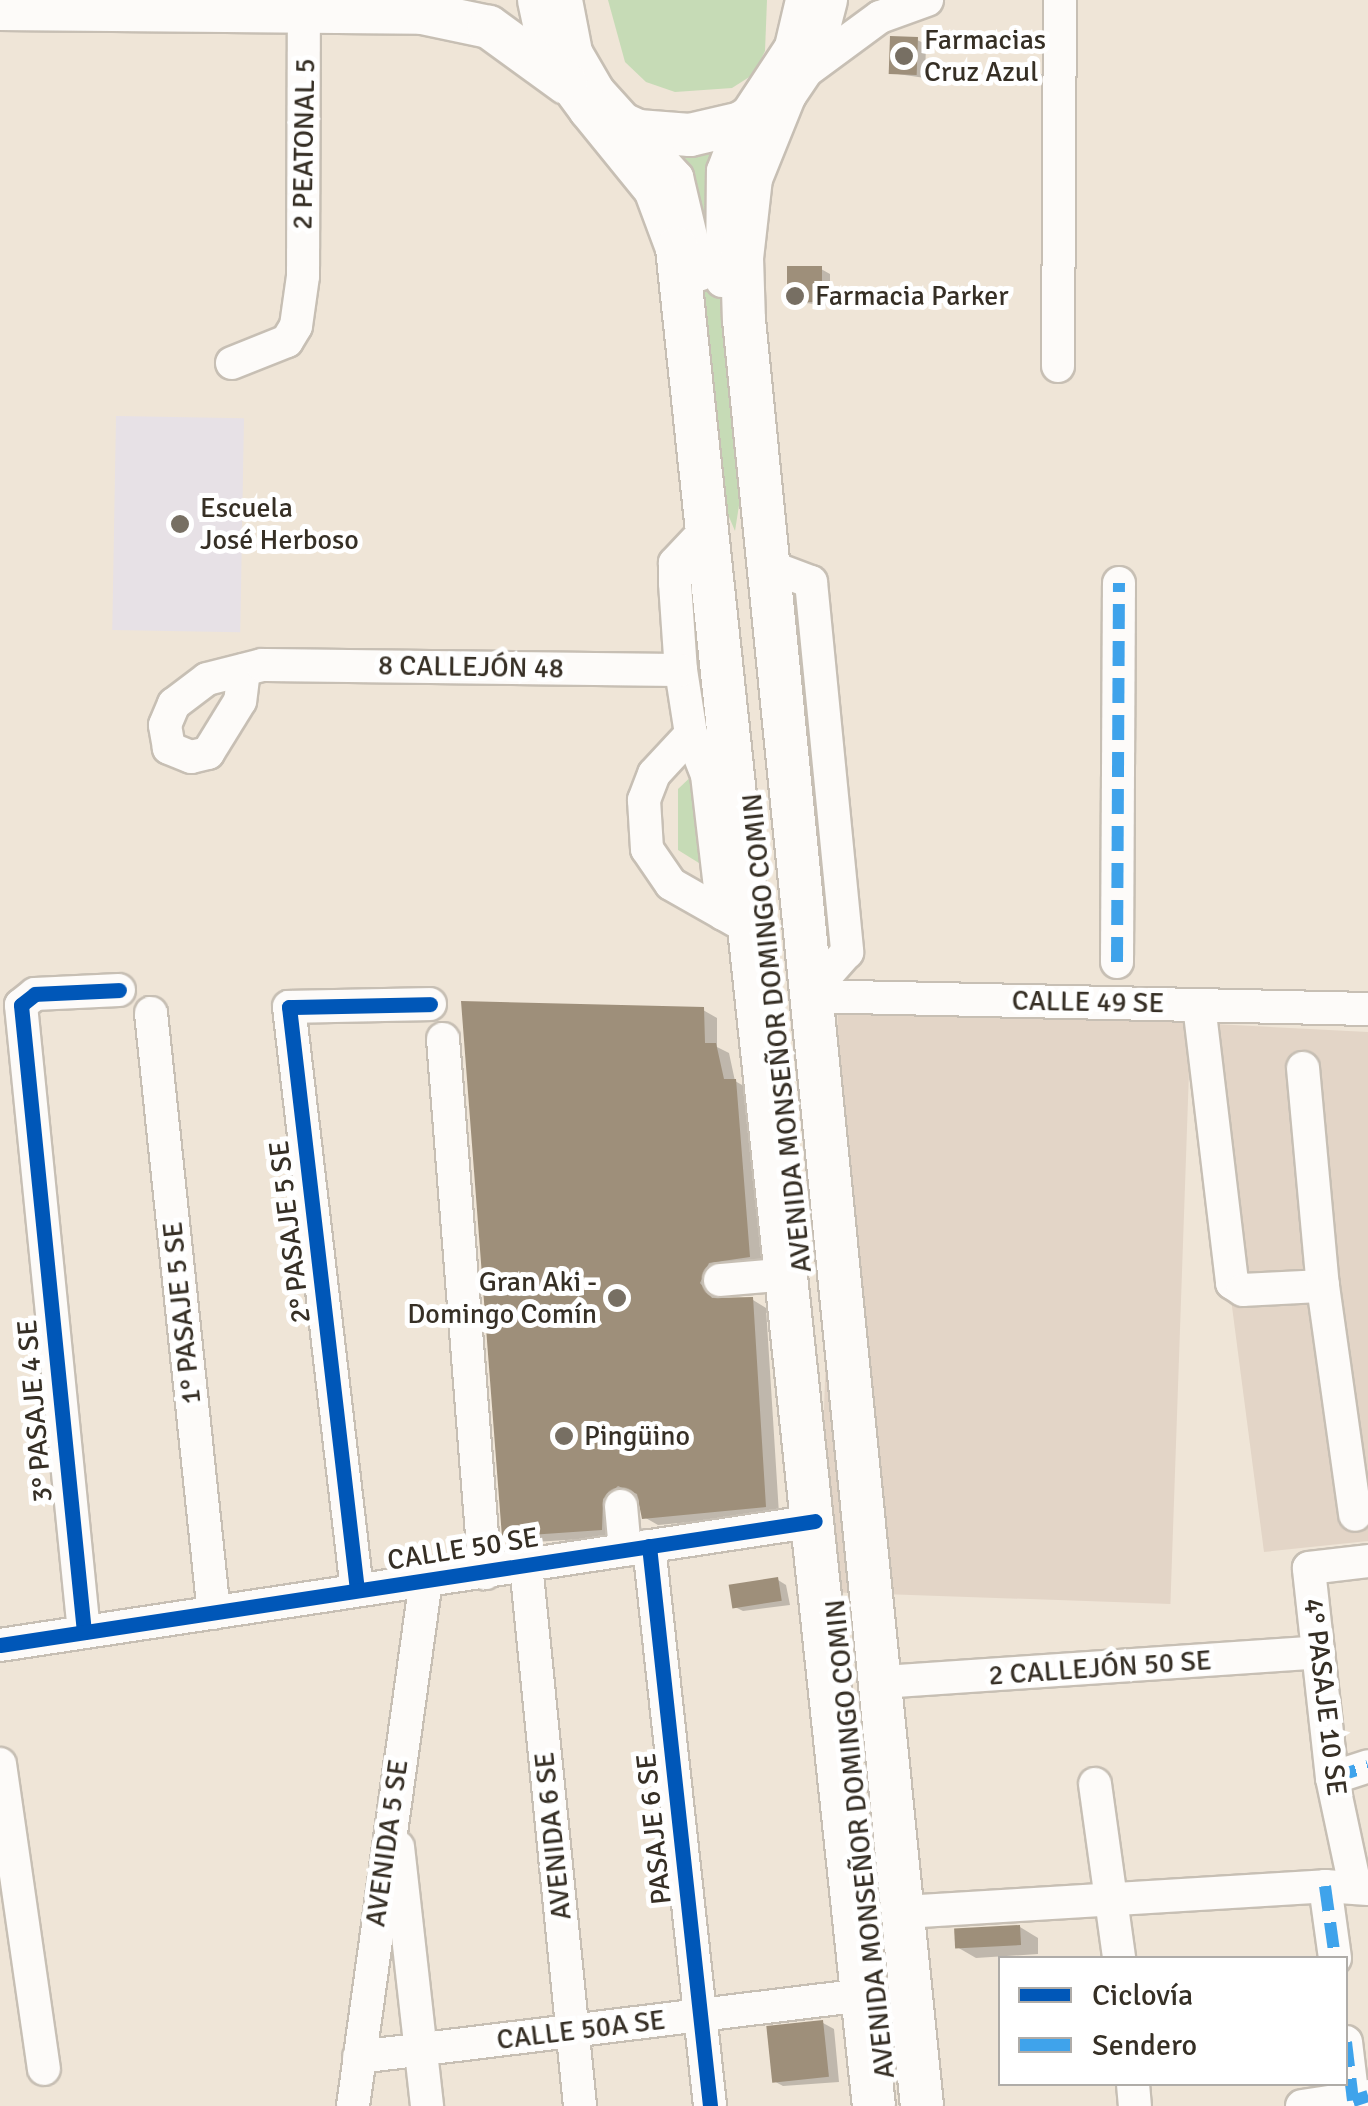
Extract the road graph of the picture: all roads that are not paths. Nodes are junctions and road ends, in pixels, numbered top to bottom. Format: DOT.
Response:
graph roads {
  1 [pos="539,0"];
  2 [pos="566,0"];
  3 [pos="802,0"];
  4 [pos="826,0"];
  5 [pos="927,0"];
  6 [pos="1060,0"];
  7 [pos="0,8"];
  8 [pos="304,12"];
  9 [pos="792,86"];
  10 [pos="578,96"];
  11 [pos="741,122"];
  12 [pos="638,130"];
  13 [pos="232,363"];
  14 [pos="1058,366"];
  15 [pos="706,529"];
  16 [pos="1119,584"];
  17 [pos="253,668"];
  18 [pos="681,670"];
  19 [pos="691,734"];
  20 [pos="738,921"];
  21 [pos="1117,962"];
  22 [pos="120,990"];
  23 [pos="808,996"];
  24 [pos="430,1004"];
  25 [pos="1199,1005"];
  26 [pos="1368,1009"];
  27 [pos="150,1013"];
  28 [pos="442,1039"];
  29 [pos="1303,1068"];
  30 [pos="790,1274"];
  31 [pos="720,1280"];
  32 [pos="1323,1286"];
  33 [pos="620,1506"];
  34 [pos="1355,1515"];
  35 [pos="815,1522"];
  36 [pos="637,1548"];
  37 [pos="1368,1561"];
  38 [pos="526,1565"];
  39 [pos="484,1573"];
  40 [pos="426,1580"];
  41 [pos="357,1590"];
  42 [pos="214,1612"];
  43 [pos="84,1632"];
  44 [pos="0,1645"];
  45 [pos="1318,1652"];
  46 [pos="882,1682"];
  47 [pos="0,1764"];
  48 [pos="1368,1766"];
  49 [pos="1332,1778"];
  50 [pos="1096,1784"];
  51 [pos="392,1794"];
  52 [pos="1350,1887"];
  53 [pos="1112,1899"];
  54 [pos="904,1912"];
  55 [pos="1119,1956"];
  56 [pos="1334,1956"];
  57 [pos="863,1995"];
  58 [pos="700,2015"];
  59 [pos="572,2031"];
  60 [pos="1348,2049"];
  61 [pos="422,2050"];
  62 [pos="359,2057"];
  63 [pos="44,2069"];
  64 [pos="1361,2098"];
  65 [pos="353,2106"];
  66 [pos="428,2106"];
  67 [pos="580,2106"];
  68 [pos="710,2106"];
  69 [pos="874,2106"];
  70 [pos="887,2106"];
  71 [pos="908,2106"];
  72 [pos="922,2106"];
  73 [pos="1302,2106"];
  1 -- 10 [label="main road"];
  2 -- 12 [label="street, AVENIDA MONSEÑOR DOMINGO COMIN"];
  3 -- 11 [label="street, AVENIDA MONSEÑOR DOMINGO COMIN"];
  4 -- 9 [label="main road, AVENIDA MONSEÑOR DOMINGO COMIN"];
  5 -- 9 [label="street"];
  6 -- 14 [label="street"];
  7 -- 8 [label="main road"];
  8 -- 10 [label="main road"];
  8 -- 13 [label="street, 2 PEATONAL 5"];
  9 -- 11 [label="main road"];
  9 -- 23 [label="main road, AVENIDA MONSEÑOR DOMINGO COMIN"];
  10 -- 12 [label="main road"];
  10 -- 15 [label="main road, AVENIDA MONSEÑOR DOMINGO COMIN"];
  11 -- 12 [label="main road"];
  11 -- 71 [label="street, AVENIDA MONSEÑOR DOMINGO COMIN"];
  12 -- 70 [label="street, AVENIDA MONSEÑOR DOMINGO COMIN"];
  15 -- 18 [label="street, AVENIDA MONSEÑOR DOMINGO COMIN"];
  15 -- 20 [label="main road, AVENIDA MONSEÑOR DOMINGO COMIN"];
  16 -- 21 [label="street"];
  17 -- 18 [label="street, 8 CALLEJÓN 48"];
  18 -- 19 [label="street, AVENIDA MONSEÑOR DOMINGO COMIN"];
  19 -- 20 [label="street, AVENIDA MONSEÑOR DOMINGO COMIN"];
  19 -- 20 [label="street, AVENIDA MONSEÑOR DOMINGO COMIN"];
  20 -- 30 [label="main road, AVENIDA MONSEÑOR DOMINGO COMIN"];
  22 -- 43 [label="street, 3° PASAJE 4 SE"];
  23 -- 25 [label="street, CALLE 49 SE"];
  23 -- 46 [label="main road, AVENIDA MONSEÑOR DOMINGO COMIN"];
  24 -- 41 [label="street, 2° PASAJE 5 SE"];
  25 -- 26 [label="street, CALLE 49 SE"];
  25 -- 32 [label="street"];
  27 -- 42 [label="street, 1° PASAJE 5 SE"];
  28 -- 39 [label="street"];
  29 -- 32 [label="street"];
  30 -- 31 [label="street"];
  30 -- 35 [label="main road, AVENIDA MONSEÑOR DOMINGO COMIN"];
  32 -- 34 [label="street"];
  33 -- 36 [label="street, PASAJE 6 SE"];
  35 -- 36 [label="street, CALLE 50 SE"];
  35 -- 57 [label="main road, AVENIDA MONSEÑOR DOMINGO COMIN"];
  36 -- 38 [label="street, CALLE 50 SE"];
  36 -- 58 [label="street, PASAJE 6 SE"];
  37 -- 45 [label="street, 4° PASAJE 10 SE"];
  38 -- 39 [label="street, CALLE 50 SE"];
  38 -- 59 [label="street, AVENIDA 6 SE"];
  39 -- 40 [label="street, CALLE 50 SE"];
  40 -- 41 [label="street, CALLE 50 SE"];
  40 -- 51 [label="street, AVENIDA 5 SE"];
  41 -- 42 [label="street, CALLE 50 SE"];
  42 -- 43 [label="street, CALLE 50 SE"];
  43 -- 44 [label="street, CALLE 50 SE"];
  45 -- 46 [label="street, 2 CALLEJÓN 50 SE"];
  45 -- 49 [label="street, 4° PASAJE 10 SE"];
  46 -- 54 [label="main road, AVENIDA MONSEÑOR DOMINGO COMIN"];
  47 -- 63 [label="street"];
  48 -- 49 [label="street"];
  49 -- 52 [label="street, 4° PASAJE 10 SE"];
  50 -- 53 [label="street"];
  51 -- 61 [label="street"];
  51 -- 62 [label="street, AVENIDA 5 SE"];
  52 -- 53 [label="street"];
  52 -- 56 [label="street, 4° PASAJE 10 SE"];
  53 -- 54 [label="street"];
  53 -- 55 [label="street"];
  54 -- 72 [label="main road, AVENIDA MONSEÑOR DOMINGO COMIN"];
  57 -- 58 [label="street, CALLE 50A SE"];
  57 -- 69 [label="main road, AVENIDA MONSEÑOR DOMINGO COMIN"];
  58 -- 59 [label="street, CALLE 50A SE"];
  58 -- 68 [label="street, PASAJE 6 SE"];
  59 -- 61 [label="street, CALLE 50A SE"];
  59 -- 67 [label="street, AVENIDA 6 SE"];
  60 -- 64 [label="street"];
  61 -- 62 [label="street, CALLE 50A SE"];
  61 -- 66 [label="street"];
  62 -- 65 [label="street, AVENIDA 5 SE"];
  64 -- 73 [label="street"];
}
